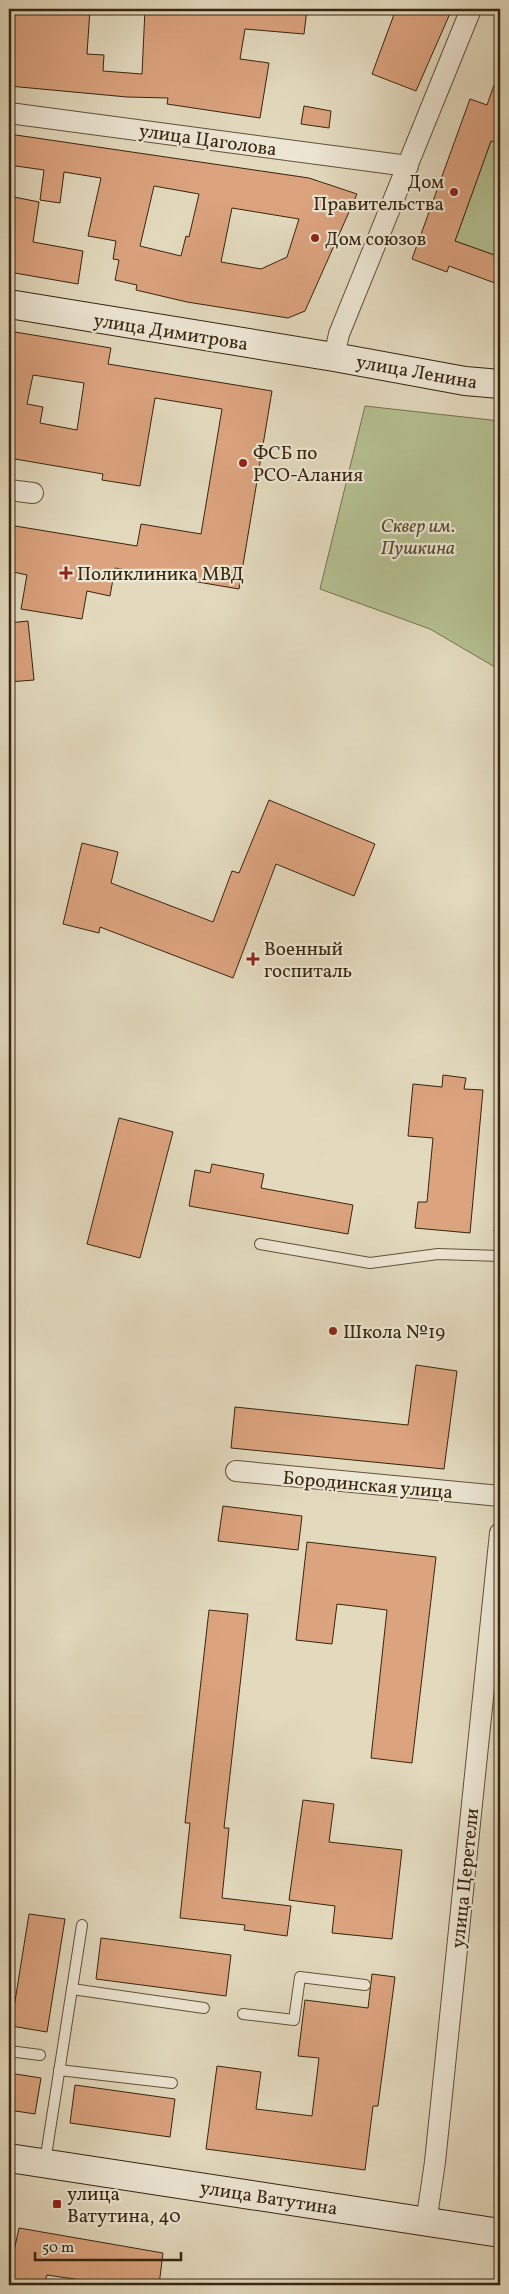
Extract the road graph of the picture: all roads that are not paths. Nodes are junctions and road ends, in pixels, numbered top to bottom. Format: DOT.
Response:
graph roads {
  1 [pos="471,9"];
  2 [pos="9,113"];
  3 [pos="408,166"];
  4 [pos="9,304"];
  5 [pos="334,357"];
  6 [pos="500,384"];
  7 [pos="9,490"];
  8 [pos="33,493"];
  9 [pos="260,1244"];
  10 [pos="500,1256"];
  11 [pos="236,1471"];
  12 [pos="500,1496"];
  13 [pos="500,1533"];
  14 [pos="82,1924"];
  15 [pos="365,1985"];
  16 [pos="72,1990"];
  17 [pos="204,2008"];
  18 [pos="243,2014"];
  19 [pos="9,2051"];
  20 [pos="40,2056"];
  21 [pos="59,2070"];
  22 [pos="172,2083"];
  23 [pos="9,2158"];
  24 [pos="44,2163"];
  25 [pos="426,2223"];
  26 [pos="500,2233"];
  1 -- 3 [label="street"];
  2 -- 3 [label="street, улица Цаголова"];
  3 -- 5 [label="street"];
  4 -- 5 [label="main road, улица Димитрова"];
  5 -- 6 [label="main road, улица Ленина"];
  7 -- 8 [label="street"];
  9 -- 10 [label="lane"];
  11 -- 12 [label="street, Бородинская улица"];
  13 -- 25 [label="street, улица Церетели"];
  14 -- 16 [label="lane"];
  15 -- 18 [label="lane"];
  16 -- 17 [label="lane"];
  16 -- 21 [label="lane"];
  19 -- 20 [label="lane"];
  21 -- 22 [label="lane"];
  21 -- 24 [label="lane"];
  23 -- 24 [label="main road, улица Ватутина"];
  24 -- 25 [label="main road, улица Ватутина"];
  25 -- 26 [label="main road, улица Ватутина"];
}
